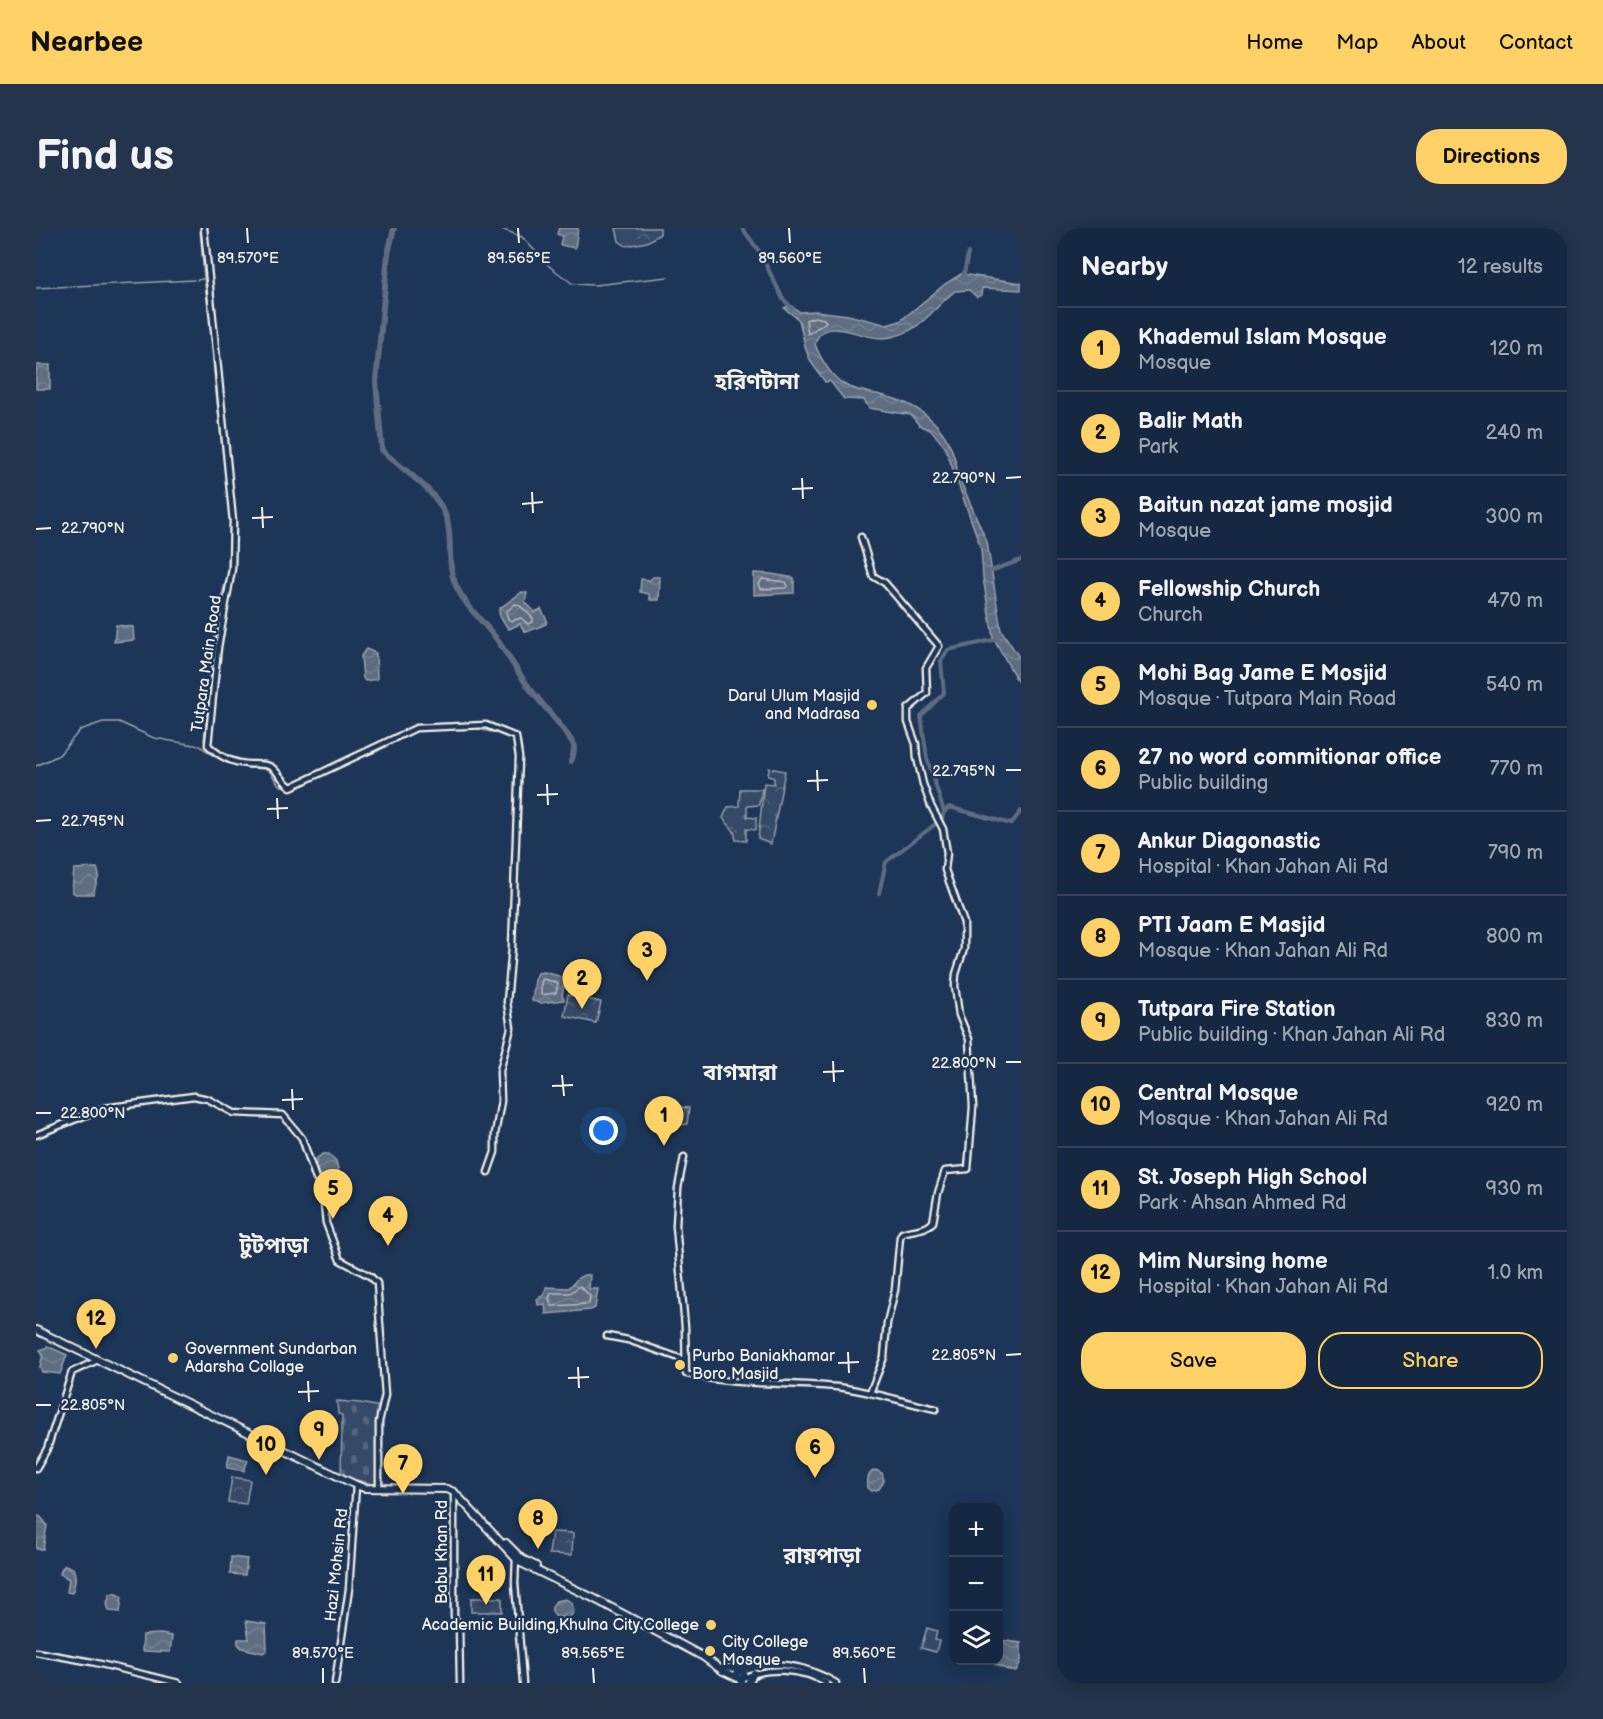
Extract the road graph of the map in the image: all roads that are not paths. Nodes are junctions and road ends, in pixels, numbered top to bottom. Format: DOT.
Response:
graph roads {
  1 [pos="204,228"];
  2 [pos="861,537"];
  3 [pos="36,1135"];
  4 [pos="684,1157"];
  5 [pos="488,1172"];
  6 [pos="36,1328"];
  7 [pos="607,1336"];
  8 [pos="98,1360"];
  9 [pos="685,1360"];
  10 [pos="870,1393"];
  11 [pos="936,1409"];
  12 [pos="36,1468"];
  13 [pos="356,1485"];
  14 [pos="379,1487"];
  15 [pos="454,1492"];
  16 [pos="516,1556"];
  17 [pos="36,1652"];
  18 [pos="724,1669"];
  19 [pos="752,1670"];
  20 [pos="741,1678"];
  21 [pos="178,1683"];
  22 [pos="335,1683"];
  23 [pos="460,1683"];
  24 [pos="523,1683"];
  25 [pos="826,1683"];
  26 [pos="836,1683"];
  1 -- 5 [label="street, Tutpara Main Road"];
  2 -- 10 [label="street"];
  3 -- 14 [label="street"];
  4 -- 9 [label="street"];
  6 -- 8 [label="highway"];
  6 -- 14 [label="highway"];
  7 -- 9 [label="street"];
  8 -- 12 [label="street"];
  8 -- 13 [label="highway"];
  9 -- 10 [label="street"];
  10 -- 11 [label="street"];
  13 -- 14 [label="highway"];
  13 -- 22 [label="street, Hazi Mohsin Rd"];
  14 -- 15 [label="highway"];
  14 -- 16 [label="highway"];
  15 -- 16 [label="highway"];
  15 -- 23 [label="street, Babu Khan Rd"];
  16 -- 18 [label="highway"];
  16 -- 24 [label="street"];
  17 -- 21 [label="street"];
  18 -- 19 [label="highway"];
  18 -- 20 [label="highway"];
  19 -- 20 [label="highway"];
  19 -- 20 [label="street"];
  19 -- 25 [label="street"];
  19 -- 26 [label="street"];
}
